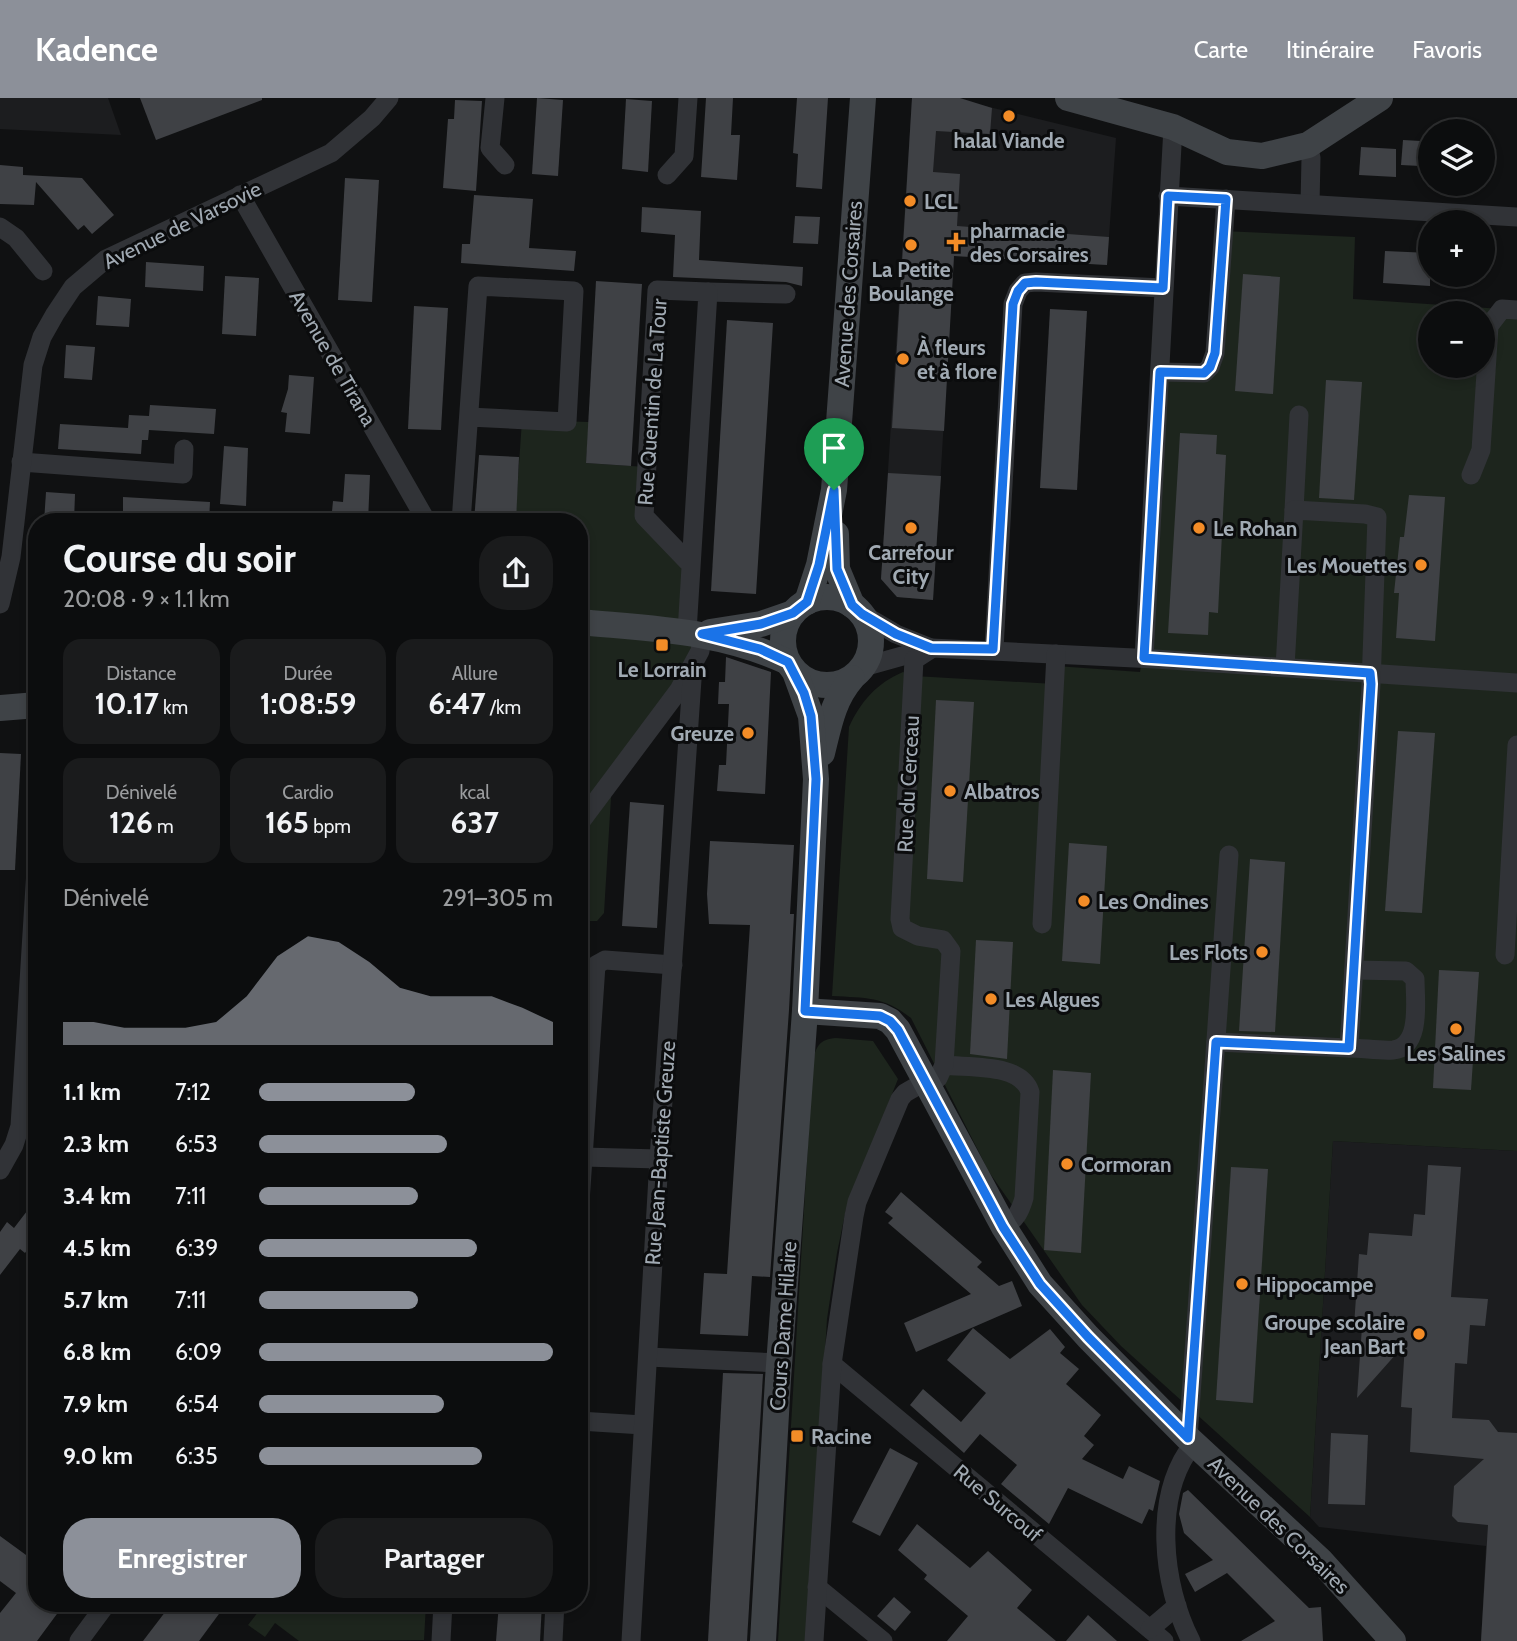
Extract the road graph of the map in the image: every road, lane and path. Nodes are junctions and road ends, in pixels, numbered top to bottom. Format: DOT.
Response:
graph roads {
  1 [pos="389,98"];
  2 [pos="495,98"];
  3 [pos="688,98"];
  4 [pos="863,98"];
  5 [pos="1068,98"];
  6 [pos="1380,98"];
  7 [pos="1173,127"];
  8 [pos="1308,145"];
  9 [pos="505,165"];
  10 [pos="667,175"];
  11 [pos="240,195"];
  12 [pos="1168,196"];
  13 [pos="1226,199"];
  14 [pos="1310,204"];
  15 [pos="1517,217"];
  16 [pos="0,227"];
  17 [pos="43,271"];
  18 [pos="1163,288"];
  19 [pos="708,292"];
  20 [pos="786,294"];
  21 [pos="1517,310"];
  22 [pos="1160,372"];
  23 [pos="1299,415"];
  24 [pos="469,417"];
  25 [pos="184,449"];
  26 [pos="21,462"];
  27 [pos="1471,475"];
  28 [pos="834,490"];
  29 [pos="1294,510"];
  30 [pos="421,513"];
  31 [pos="462,513"];
  32 [pos="5,556"];
  33 [pos="691,565"];
  34 [pos="0,604"];
  35 [pos="800,608"];
  36 [pos="857,609"];
  37 [pos="588,623"];
  38 [pos="694,633"];
  39 [pos="931,648"];
  40 [pos="993,649"];
  41 [pos="1056,654"];
  42 [pos="1144,658"];
  43 [pos="693,666"];
  44 [pos="791,667"];
  45 [pos="1285,667"];
  46 [pos="858,672"];
  47 [pos="1370,673"];
  48 [pos="1517,683"];
  49 [pos="28,706"];
  50 [pos="0,708"];
  51 [pos="1517,745"];
  52 [pos="816,779"];
  53 [pos="588,812"];
  54 [pos="1515,841"];
  55 [pos="1229,855"];
  56 [pos="1042,924"];
  57 [pos="1505,955"];
  58 [pos="673,965"];
  59 [pos="1354,970"];
  60 [pos="28,998"];
  61 [pos="805,1011"];
  62 [pos="1216,1042"];
  63 [pos="1349,1048"];
  64 [pos="944,1065"];
  65 [pos="588,1083"];
  66 [pos="925,1085"];
  67 [pos="588,1157"];
  68 [pos="659,1159"];
  69 [pos="0,1170"];
  70 [pos="1003,1227"];
  71 [pos="648,1357"];
  72 [pos="780,1363"];
  73 [pos="832,1364"];
  74 [pos="588,1422"];
  75 [pos="643,1425"];
  76 [pos="1191,1440"];
  77 [pos="817,1587"];
  78 [pos="1177,1606"];
  79 [pos="100,1612"];
  80 [pos="443,1612"];
  81 [pos="555,1612"];
  82 [pos="1157,1635"];
  83 [pos="79,1641"];
  84 [pos="441,1641"];
  85 [pos="553,1641"];
  86 [pos="631,1641"];
  87 [pos="763,1641"];
  88 [pos="814,1641"];
  89 [pos="883,1641"];
  90 [pos="1191,1641"];
  91 [pos="1393,1641"];
  1 -- 11 [label="street, Avenue de Varsovie"];
  2 -- 9 [label="street"];
  3 -- 10 [label="street"];
  4 -- 28 [label="street, Avenue des Corsaires"];
  5 -- 7 [label="street"];
  6 -- 8 [label="street"];
  7 -- 8 [label="street"];
  7 -- 12 [label="street"];
  8 -- 14 [label="street"];
  11 -- 26 [label="street, Avenue de Varsovie"];
  11 -- 30 [label="street, Avenue de Tirana"];
  12 -- 13 [label="street"];
  12 -- 18 [label="street"];
  13 -- 14 [label="street"];
  13 -- 22 [label="street"];
  14 -- 15 [label="street"];
  16 -- 17 [label="street"];
  18 -- 22 [label="street"];
  18 -- 40 [label="street"];
  19 -- 20 [label="street"];
  19 -- 33 [label="street"];
  19 -- 33 [label="street, Rue Quentin de La Tour"];
  21 -- 27 [label="street"];
  22 -- 42 [label="street"];
  23 -- 29 [label="street"];
  24 -- 24 [label="street"];
  24 -- 31 [label="street"];
  25 -- 26 [label="street"];
  26 -- 32 [label="street, Avenue de Varsovie"];
  28 -- 35 [label="street, Avenue des Corsaires"];
  28 -- 36 [label="street, Avenue des Corsaires"];
  29 -- 45 [label="street"];
  29 -- 47 [label="street"];
  32 -- 34 [label="street, Avenue de Varsovie"];
  33 -- 38 [label="street"];
  35 -- 36 [label="street"];
  35 -- 38 [label="street"];
  35 -- 44 [label="street"];
  36 -- 39 [label="street"];
  36 -- 46 [label="street"];
  37 -- 38 [label="street"];
  38 -- 43 [label="street"];
  38 -- 44 [label="street"];
  39 -- 40 [label="street"];
  39 -- 46 [label="street"];
  39 -- 64 [label="street, Rue du Cerceau"];
  40 -- 41 [label="street"];
  41 -- 42 [label="street"];
  41 -- 56 [label="street"];
  42 -- 45 [label="street"];
  43 -- 53 [label="street"];
  43 -- 58 [label="street, Rue Jean-Baptiste Greuze"];
  44 -- 46 [label="street"];
  44 -- 52 [label="street"];
  45 -- 47 [label="street"];
  46 -- 52 [label="street"];
  47 -- 48 [label="street"];
  47 -- 59 [label="street"];
  49 -- 50 [label="street"];
  51 -- 54 [label="street"];
  52 -- 61 [label="street"];
  54 -- 57 [label="street"];
  55 -- 62 [label="street"];
  58 -- 65 [label="street"];
  58 -- 68 [label="street, Rue Jean-Baptiste Greuze"];
  59 -- 63 [label="street"];
  59 -- 63 [label="street"];
  60 -- 69 [label="street"];
  61 -- 66 [label="street, Avenue des Corsaires"];
  61 -- 72 [label="street, Cours Dame Hilaire"];
  62 -- 63 [label="street"];
  62 -- 76 [label="street"];
  64 -- 66 [label="street"];
  64 -- 70 [label="street"];
  66 -- 70 [label="street, Avenue des Corsaires"];
  66 -- 73 [label="street"];
  67 -- 68 [label="street"];
  68 -- 71 [label="street, Rue Jean-Baptiste Greuze"];
  70 -- 76 [label="street, Avenue des Corsaires"];
  71 -- 72 [label="street"];
  71 -- 75 [label="street, Rue Jean-Baptiste Greuze"];
  72 -- 87 [label="street, Cours Dame Hilaire"];
  73 -- 77 [label="street"];
  73 -- 82 [label="street, Rue Surcouf"];
  74 -- 75 [label="street"];
  75 -- 86 [label="street, Rue Jean-Baptiste Greuze"];
  76 -- 78 [label="street"];
  76 -- 91 [label="street, Avenue des Corsaires"];
  77 -- 88 [label="street"];
  77 -- 89 [label="street"];
  78 -- 82 [label="street"];
  78 -- 90 [label="street"];
  79 -- 83 [label="street"];
  80 -- 84 [label="street"];
  81 -- 85 [label="street"];
}
